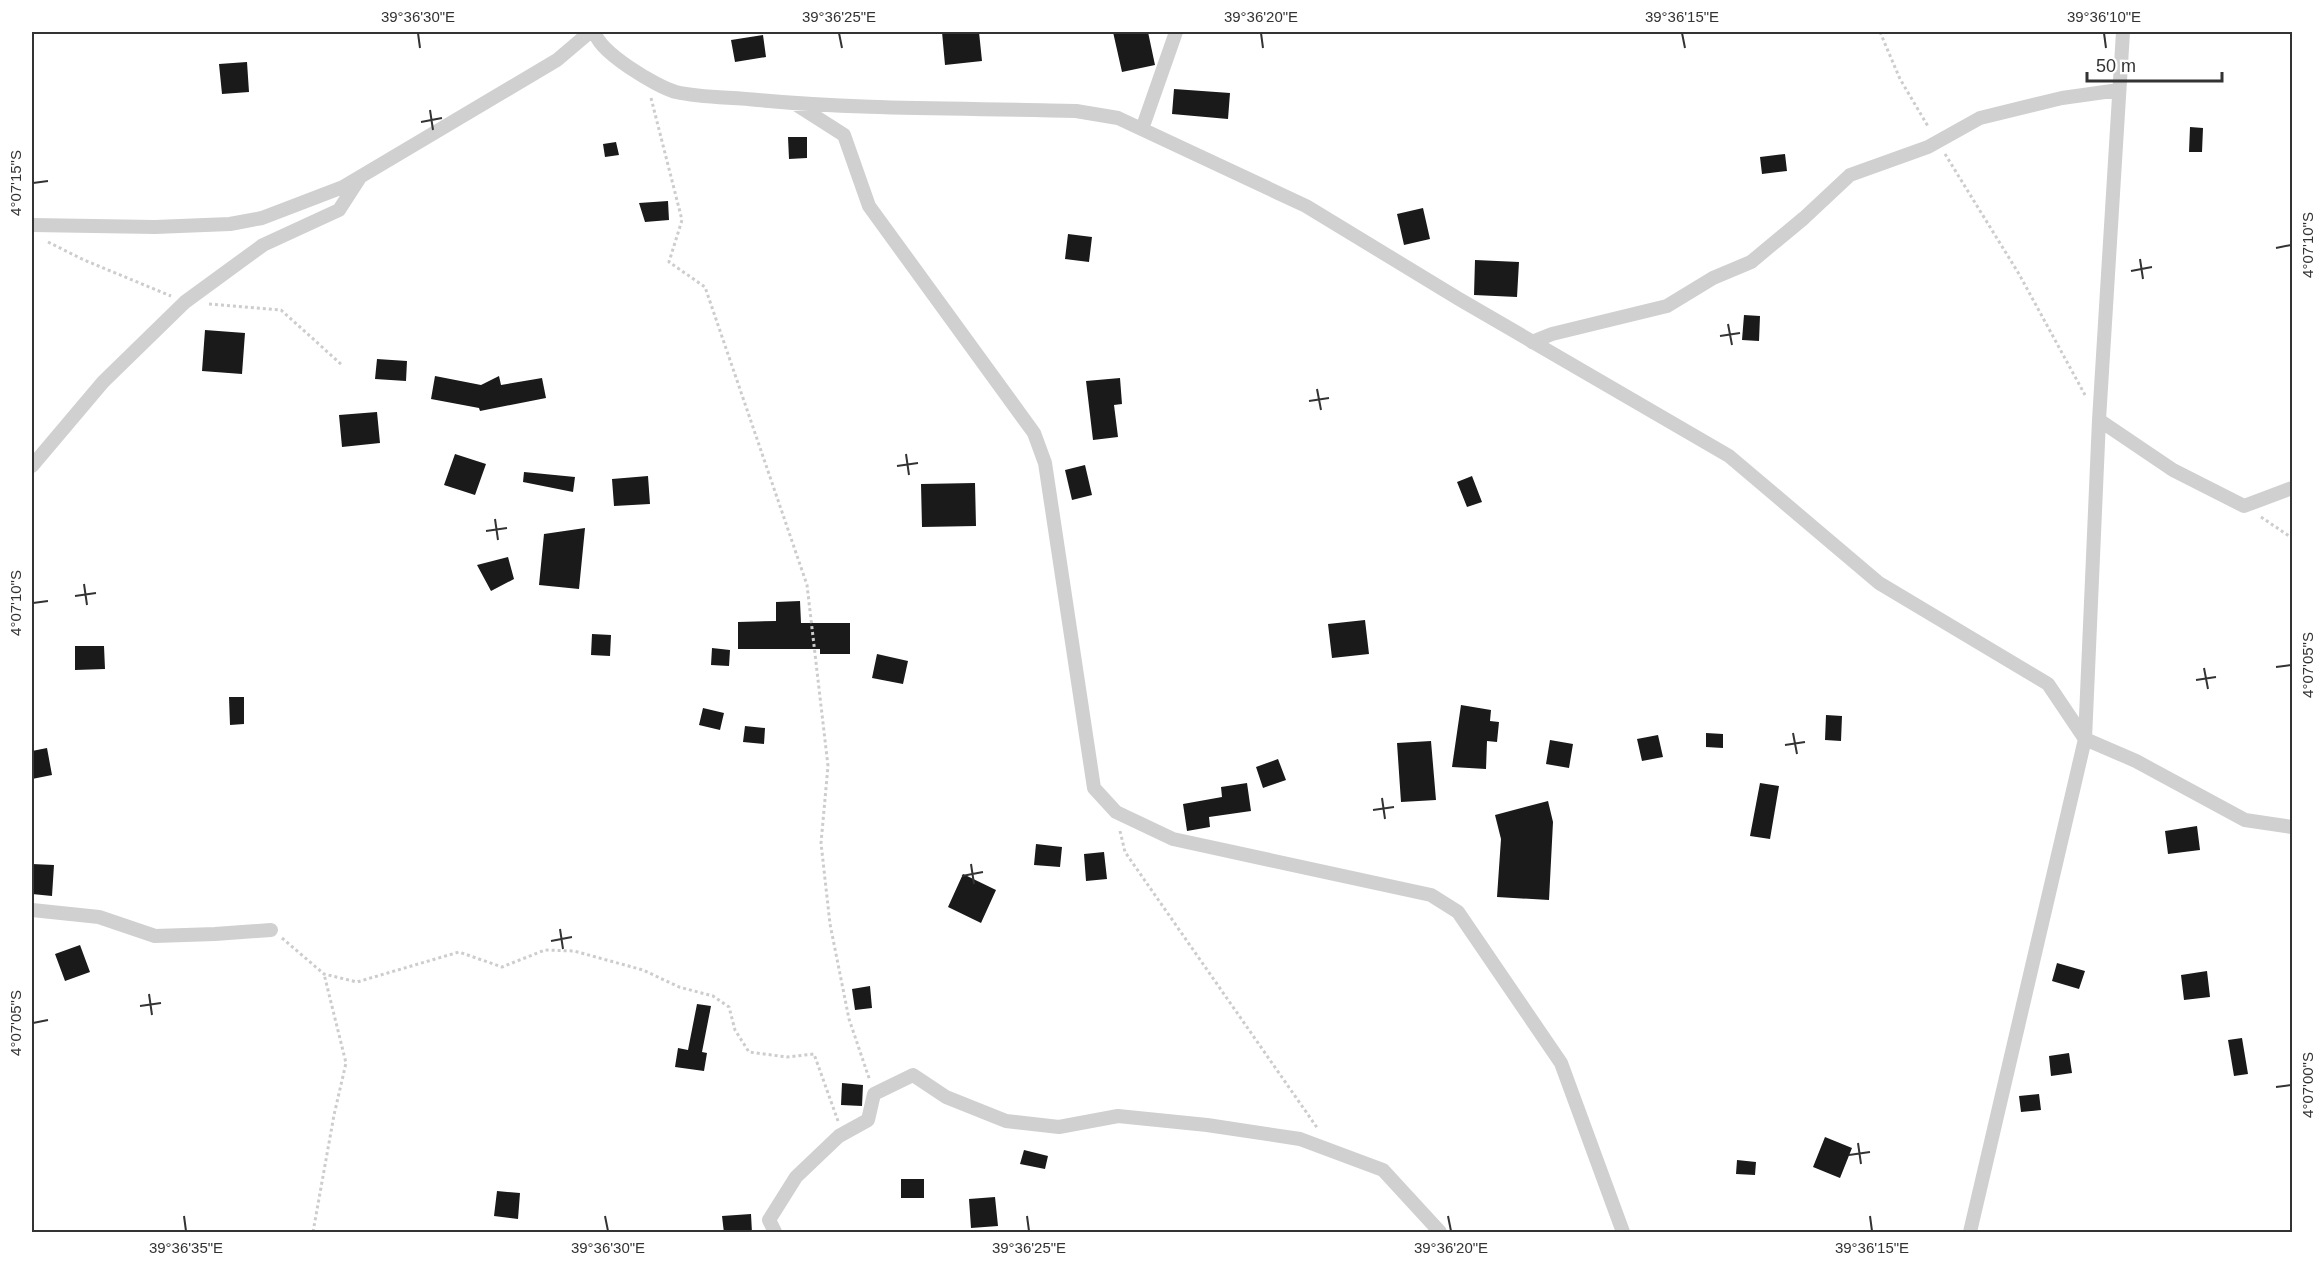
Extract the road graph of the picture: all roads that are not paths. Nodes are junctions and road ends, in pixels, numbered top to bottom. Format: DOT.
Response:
graph roads {
  1 [pos="593,32"];
  2 [pos="1176,32"];
  3 [pos="2123,32"];
  4 [pos="2119,90"];
  5 [pos="795,104"];
  6 [pos="1142,129"];
  7 [pos="362,175"];
  8 [pos="32,225"];
  9 [pos="1532,342"];
  10 [pos="2099,420"];
  11 [pos="32,466"];
  12 [pos="2292,488"];
  13 [pos="2085,739"];
  14 [pos="2292,826"];
  15 [pos="32,910"];
  16 [pos="271,930"];
  17 [pos="775,1233"];
  18 [pos="1440,1233"];
  19 [pos="1623,1233"];
  20 [pos="1970,1233"];
  1 -- 5 [label="street"];
  1 -- 7 [label="street"];
  2 -- 6 [label="street"];
  3 -- 4 [label="street"];
  4 -- 9 [label="street"];
  4 -- 10 [label="street"];
  5 -- 6 [label="street"];
  5 -- 19 [label="street"];
  6 -- 9 [label="street"];
  7 -- 8 [label="street"];
  7 -- 11 [label="street"];
  9 -- 13 [label="street"];
  10 -- 12 [label="street"];
  10 -- 13 [label="street"];
  13 -- 14 [label="street"];
  13 -- 20 [label="street"];
  15 -- 16 [label="street"];
  17 -- 18 [label="street"];
}
